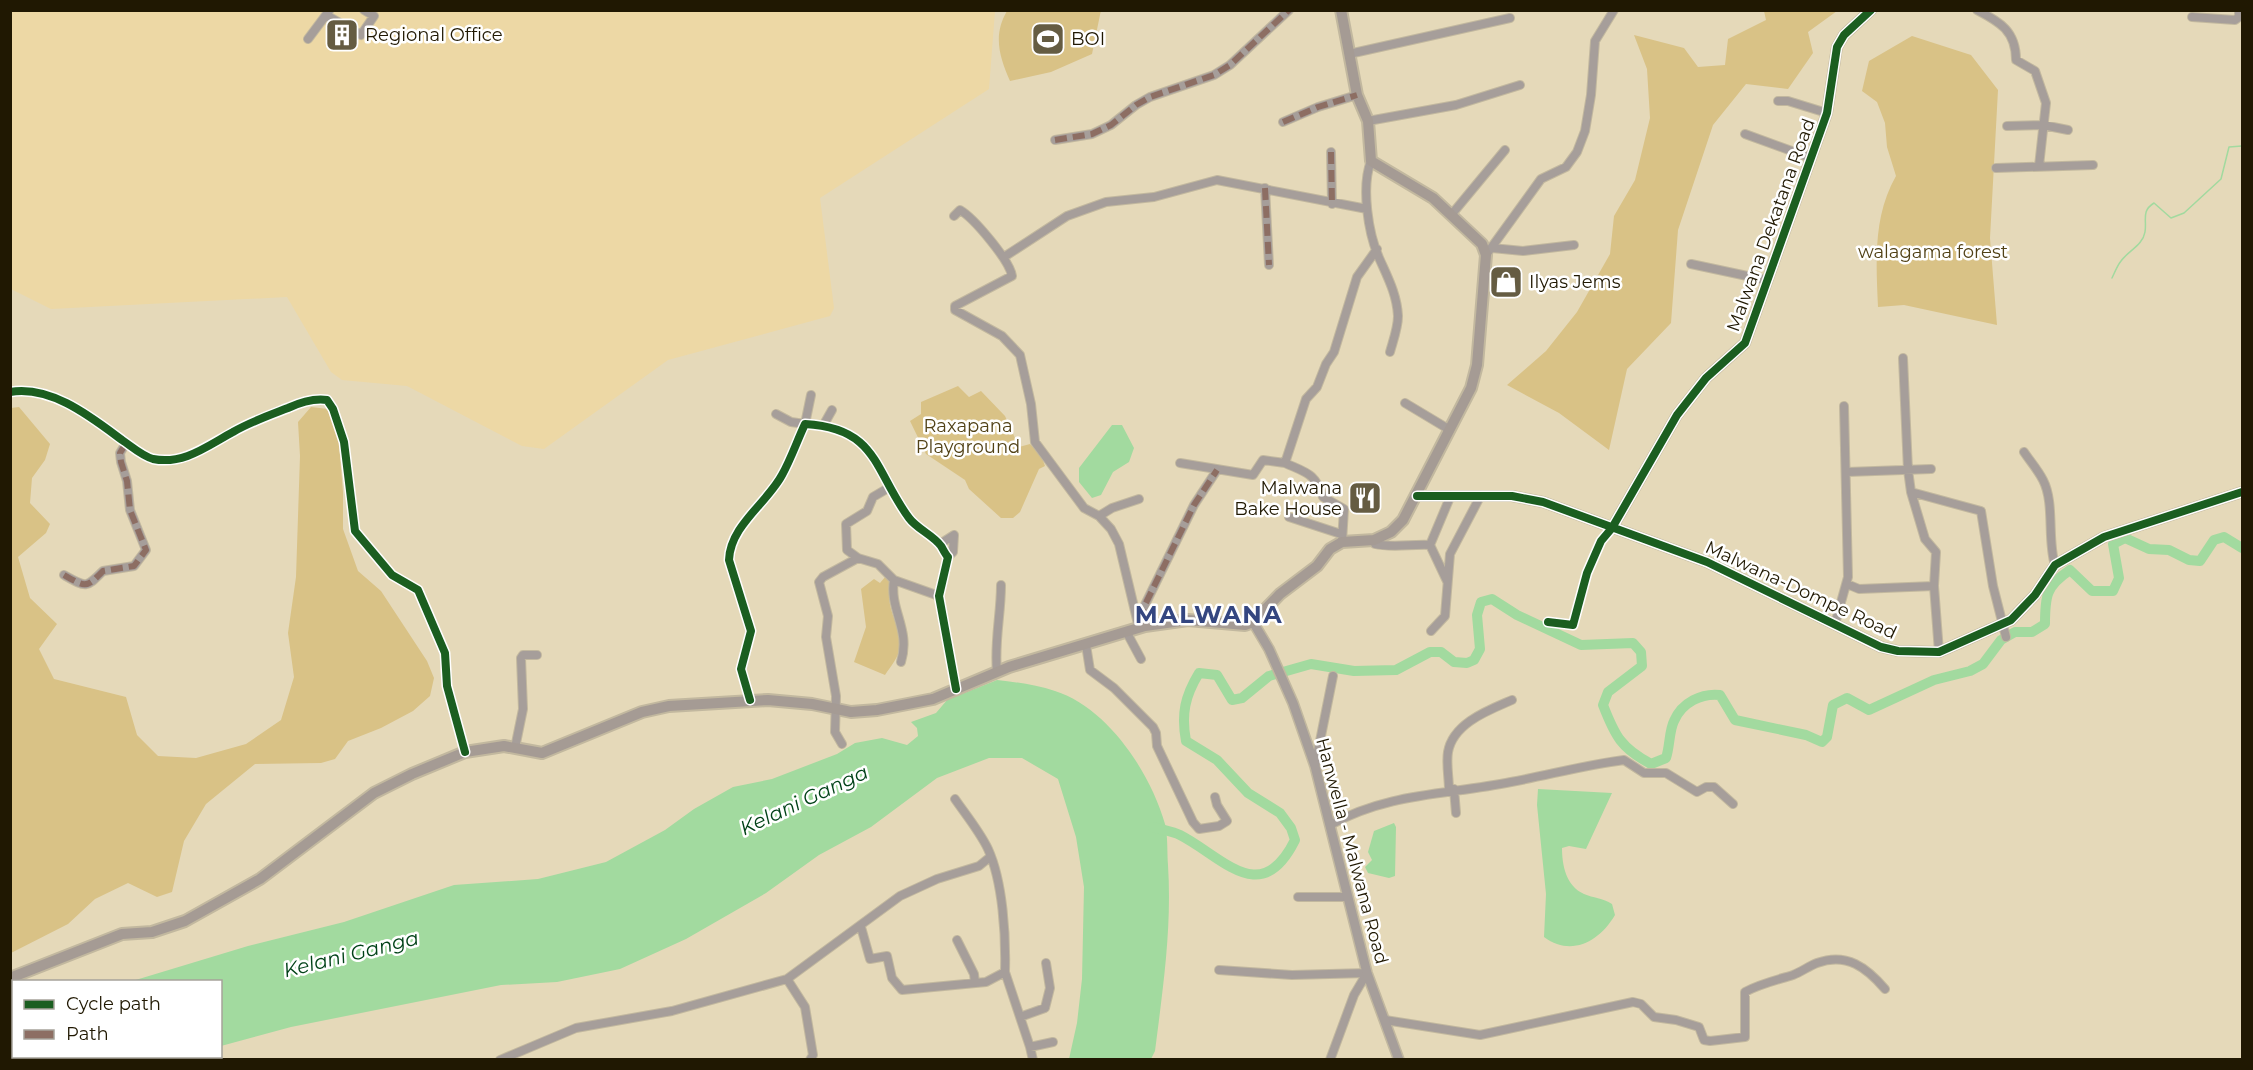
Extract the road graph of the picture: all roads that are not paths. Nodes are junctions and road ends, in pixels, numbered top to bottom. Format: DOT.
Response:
graph roads {
  1 [pos="364,10"];
  2 [pos="1289,10"];
  3 [pos="1341,10"];
  4 [pos="1614,10"];
  5 [pos="1870,10"];
  6 [pos="1977,10"];
  7 [pos="2239,10"];
  8 [pos="327,13"];
  9 [pos="2192,17"];
  10 [pos="1510,18"];
  11 [pos="308,39"];
  12 [pos="1349,54"];
  13 [pos="1520,85"];
  14 [pos="1357,95"];
  15 [pos="1778,101"];
  16 [pos="1827,113"];
  17 [pos="1368,121"];
  18 [pos="1283,122"];
  19 [pos="2043,124"];
  20 [pos="2007,126"];
  21 [pos="2068,130"];
  22 [pos="1745,134"];
  23 [pos="1055,140"];
  24 [pos="1505,150"];
  25 [pos="1331,152"];
  26 [pos="1810,158"];
  27 [pos="1371,161"];
  28 [pos="2093,165"];
  29 [pos="2039,166"];
  30 [pos="1996,168"];
  31 [pos="1265,188"];
  32 [pos="1332,204"];
  33 [pos="1366,209"];
  34 [pos="1452,214"];
  35 [pos="954,216"];
  36 [pos="1574,245"];
  37 [pos="1377,249"];
  38 [pos="1489,252"];
  39 [pos="1004,257"];
  40 [pos="1691,264"];
  41 [pos="1269,265"];
  42 [pos="1766,280"];
  43 [pos="1390,352"];
  44 [pos="1903,358"];
  45 [pos="10,392"];
  46 [pos="811,395"];
  47 [pos="1405,403"];
  48 [pos="1844,406"];
  49 [pos="832,410"];
  50 [pos="776,414"];
  51 [pos="805,424"];
  52 [pos="823,426"];
  53 [pos="1450,430"];
  54 [pos="126,443"];
  55 [pos="2024,452"];
  56 [pos="1180,463"];
  57 [pos="1285,463"];
  58 [pos="1931,469"];
  59 [pos="1217,470"];
  60 [pos="1908,470"];
  61 [pos="1846,472"];
  62 [pos="890,487"];
  63 [pos="1911,492"];
  64 [pos="2242,492"];
  65 [pos="1451,495"];
  66 [pos="1481,495"];
  67 [pos="1417,496"];
  68 [pos="1139,499"];
  69 [pos="1099,516"];
  70 [pos="1289,517"];
  71 [pos="1612,528"];
  72 [pos="1341,538"];
  73 [pos="1374,540"];
  74 [pos="940,544"];
  75 [pos="1430,545"];
  76 [pos="948,557"];
  77 [pos="858,558"];
  78 [pos="2055,566"];
  79 [pos="64,575"];
  80 [pos="894,580"];
  81 [pos="1448,582"];
  82 [pos="1847,584"];
  83 [pos="1001,585"];
  84 [pos="1934,586"];
  85 [pos="939,596"];
  86 [pos="1253,622"];
  87 [pos="1548,622"];
  88 [pos="1138,624"];
  89 [pos="1835,624"];
  90 [pos="2002,624"];
  91 [pos="1431,631"];
  92 [pos="1127,633"];
  93 [pos="2006,637"];
  94 [pos="1086,645"];
  95 [pos="1939,652"];
  96 [pos="537,655"];
  97 [pos="1141,659"];
  98 [pos="901,662"];
  99 [pos="997,672"];
  100 [pos="1333,676"];
  101 [pos="956,689"];
  102 [pos="750,700"];
  103 [pos="1512,700"];
  104 [pos="837,710"];
  105 [pos="842,744"];
  106 [pos="515,748"];
  107 [pos="465,752"];
  108 [pos="1315,766"];
  109 [pos="1452,789"];
  110 [pos="1215,797"];
  111 [pos="955,799"];
  112 [pos="1732,804"];
  113 [pos="1456,813"];
  114 [pos="1330,825"];
  115 [pos="990,857"];
  116 [pos="1298,897"];
  117 [pos="1347,897"];
  118 [pos="861,927"];
  119 [pos="957,940"];
  120 [pos="1046,963"];
  121 [pos="1219,970"];
  122 [pos="1005,972"];
  123 [pos="1367,973"];
  124 [pos="10,978"];
  125 [pos="787,979"];
  126 [pos="975,983"];
  127 [pos="1885,989"];
  128 [pos="1020,1017"];
  129 [pos="1385,1020"];
  130 [pos="1053,1042"];
  131 [pos="1030,1047"];
  132 [pos="500,1059"];
  133 [pos="810,1059"];
  134 [pos="1033,1059"];
  135 [pos="1330,1059"];
  136 [pos="1399,1059"];
  1 -- 8 [label="street"];
  2 -- 23 [label="street"];
  3 -- 12 [label="main road"];
  4 -- 38 [label="street"];
  5 -- 16 [label="street, Malwana Dekatana Road"];
  6 -- 19 [label="street"];
  7 -- 9 [label="street"];
  8 -- 11 [label="street"];
  10 -- 12 [label="street"];
  12 -- 14 [label="main road"];
  13 -- 17 [label="street"];
  14 -- 17 [label="main road"];
  14 -- 18 [label="street"];
  15 -- 16 [label="street"];
  16 -- 26 [label="street, Malwana Dekatana Road"];
  17 -- 27 [label="main road"];
  19 -- 20 [label="street"];
  19 -- 21 [label="street"];
  19 -- 29 [label="street"];
  22 -- 26 [label="street"];
  24 -- 34 [label="street"];
  25 -- 32 [label="street"];
  26 -- 42 [label="street, Malwana Dekatana Road"];
  27 -- 33 [label="street"];
  27 -- 34 [label="main road"];
  28 -- 29 [label="street"];
  29 -- 30 [label="street"];
  31 -- 32 [label="street"];
  31 -- 39 [label="street"];
  31 -- 41 [label="street"];
  32 -- 33 [label="street"];
  33 -- 37 [label="street"];
  34 -- 38 [label="main road"];
  35 -- 39 [label="street"];
  36 -- 38 [label="street"];
  37 -- 43 [label="street"];
  37 -- 57 [label="street"];
  38 -- 53 [label="main road"];
  39 -- 69 [label="street"];
  40 -- 42 [label="street"];
  42 -- 71 [label="street, Malwana Dekatana Road"];
  44 -- 60 [label="street"];
  45 -- 54 [label="street"];
  46 -- 51 [label="street"];
  47 -- 53 [label="street"];
  48 -- 61 [label="street"];
  49 -- 52 [label="street"];
  50 -- 51 [label="street"];
  51 -- 52 [label="street"];
  51 -- 102 [label="street"];
  52 -- 62 [label="street"];
  53 -- 67 [label="main road"];
  54 -- 79 [label="street"];
  54 -- 107 [label="street"];
  55 -- 78 [label="street"];
  56 -- 59 [label="street"];
  57 -- 59 [label="street"];
  57 -- 72 [label="street"];
  58 -- 60 [label="street"];
  59 -- 88 [label="street"];
  60 -- 61 [label="street"];
  60 -- 63 [label="street"];
  61 -- 82 [label="street"];
  62 -- 74 [label="street"];
  62 -- 77 [label="street"];
  63 -- 84 [label="street"];
  63 -- 90 [label="street"];
  64 -- 78 [label="street, Malwana-Dompe Road"];
  65 -- 66 [label="street, Malwana-Dompe Road"];
  65 -- 67 [label="street, Malwana-Dompe Road"];
  65 -- 75 [label="street"];
  66 -- 71 [label="street, Malwana-Dompe Road"];
  66 -- 81 [label="street"];
  67 -- 73 [label="main road"];
  68 -- 69 [label="street"];
  69 -- 88 [label="street"];
  70 -- 72 [label="street"];
  71 -- 87 [label="street"];
  71 -- 89 [label="street, Malwana-Dompe Road"];
  72 -- 73 [label="main road"];
  72 -- 86 [label="main road"];
  73 -- 75 [label="street"];
  74 -- 76 [label="street"];
  74 -- 76 [label="street"];
  75 -- 81 [label="street"];
  76 -- 85 [label="street"];
  77 -- 80 [label="street"];
  77 -- 104 [label="street"];
  78 -- 90 [label="street, Malwana-Dompe Road"];
  80 -- 85 [label="street"];
  80 -- 98 [label="street"];
  81 -- 91 [label="street"];
  82 -- 84 [label="street"];
  82 -- 89 [label="street"];
  83 -- 99 [label="street"];
  84 -- 95 [label="street"];
  85 -- 101 [label="street"];
  86 -- 88 [label="main road"];
  86 -- 108 [label="street, Hanwella - Malwana Road"];
  88 -- 92 [label="main road"];
  89 -- 95 [label="street, Malwana-Dompe Road"];
  90 -- 93 [label="street"];
  90 -- 95 [label="street, Malwana-Dompe Road"];
  92 -- 94 [label="main road"];
  92 -- 97 [label="street"];
  94 -- 99 [label="main road"];
  94 -- 110 [label="street"];
  96 -- 106 [label="street"];
  99 -- 101 [label="main road"];
  100 -- 108 [label="street"];
  101 -- 104 [label="main road"];
  102 -- 104 [label="main road"];
  102 -- 106 [label="main road"];
  103 -- 109 [label="street"];
  104 -- 105 [label="street"];
  106 -- 107 [label="main road"];
  107 -- 124 [label="main road"];
  108 -- 114 [label="street, Hanwella - Malwana Road"];
  109 -- 112 [label="street"];
  109 -- 113 [label="street"];
  109 -- 114 [label="street"];
  111 -- 115 [label="street"];
  114 -- 117 [label="street, Hanwella - Malwana Road"];
  115 -- 118 [label="street"];
  115 -- 122 [label="street"];
  116 -- 117 [label="street"];
  117 -- 123 [label="street, Hanwella - Malwana Road"];
  118 -- 125 [label="street"];
  118 -- 126 [label="street"];
  119 -- 126 [label="street"];
  120 -- 128 [label="street"];
  121 -- 123 [label="street"];
  122 -- 126 [label="street"];
  122 -- 128 [label="street"];
  123 -- 129 [label="street, Hanwella - Malwana Road"];
  123 -- 135 [label="street"];
  125 -- 132 [label="street"];
  125 -- 133 [label="street"];
  127 -- 129 [label="street"];
  128 -- 131 [label="street"];
  129 -- 136 [label="street, Hanwella - Malwana Road"];
  130 -- 131 [label="street"];
  131 -- 134 [label="street"];
}
